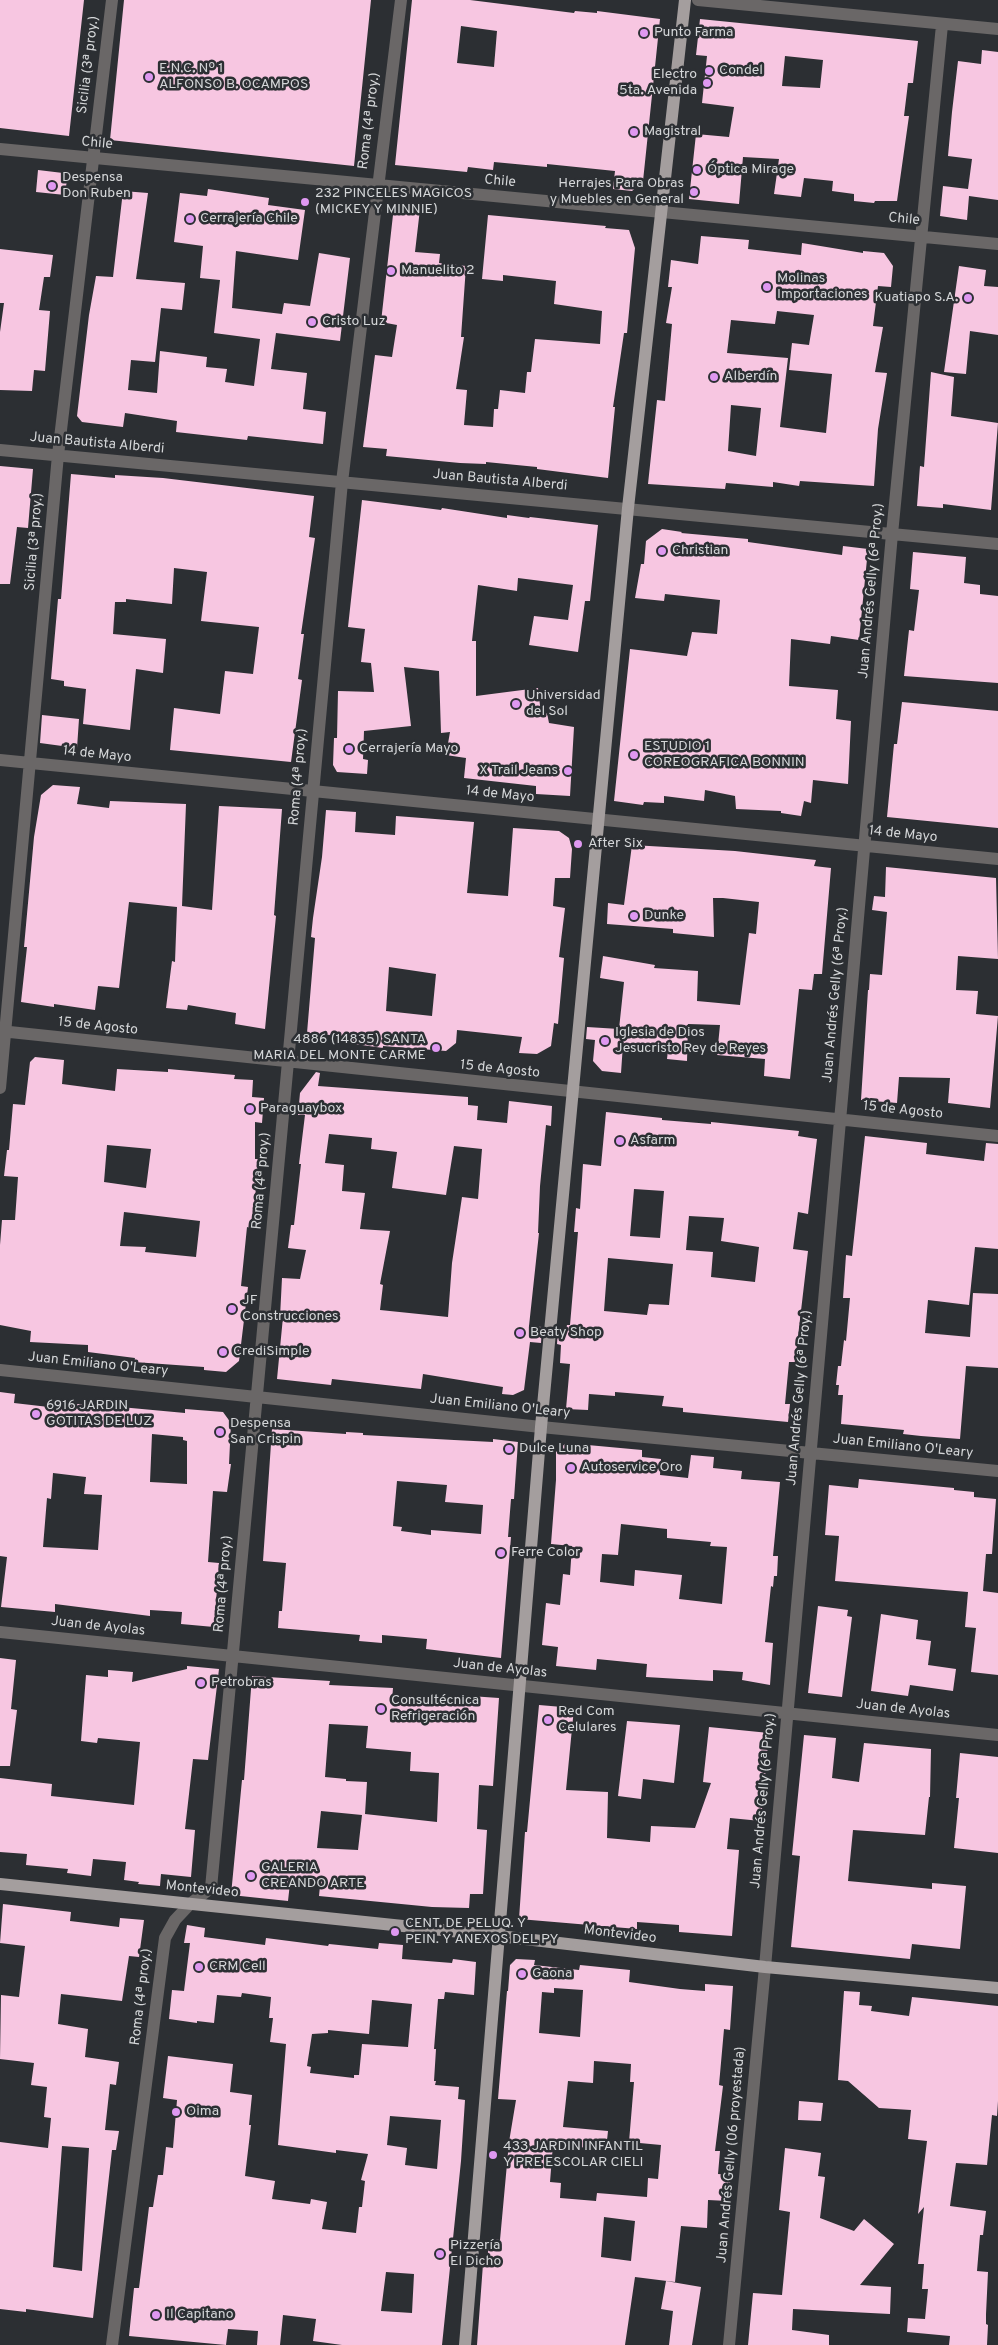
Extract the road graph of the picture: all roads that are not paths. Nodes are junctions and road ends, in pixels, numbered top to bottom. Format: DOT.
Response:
graph roads {
  1 [pos="112,0"];
  2 [pos="401,0"];
  3 [pos="685,0"];
  4 [pos="698,0"];
  5 [pos="942,25"];
  6 [pos="998,29"];
  7 [pos="0,149"];
  8 [pos="93,158"];
  9 [pos="377,185"];
  10 [pos="660,212"];
  11 [pos="921,237"];
  12 [pos="998,244"];
  13 [pos="0,450"];
  14 [pos="58,455"];
  15 [pos="342,482"];
  16 [pos="628,508"];
  17 [pos="892,534"];
  18 [pos="998,544"];
  19 [pos="0,760"];
  20 [pos="30,763"];
  21 [pos="313,791"];
  22 [pos="598,820"];
  23 [pos="864,846"];
  24 [pos="998,859"];
  25 [pos="3,1032"];
  26 [pos="288,1062"];
  27 [pos="0,1088"];
  28 [pos="573,1092"];
  29 [pos="840,1120"];
  30 [pos="998,1136"];
  31 [pos="0,1370"];
  32 [pos="257,1397"];
  33 [pos="541,1426"];
  34 [pos="810,1453"];
  35 [pos="998,1471"];
  36 [pos="0,1632"];
  37 [pos="233,1656"];
  38 [pos="521,1687"];
  39 [pos="787,1714"];
  40 [pos="998,1735"];
  41 [pos="0,1884"];
  42 [pos="190,1904"];
  43 [pos="499,1936"];
  44 [pos="765,1967"];
  45 [pos="998,1988"];
  46 [pos="112,2345"];
  47 [pos="465,2345"];
  48 [pos="729,2345"];
  1 -- 8 [label="street, Sicilia (3ª proy.)"];
  2 -- 9 [label="street, Roma (4ª proy.)"];
  3 -- 10 [label="main road"];
  4 -- 5 [label="street"];
  5 -- 6 [label="street"];
  5 -- 11 [label="street, Juan Andrés Gelly (6ª Proy.)"];
  7 -- 8 [label="street, Chile"];
  8 -- 9 [label="street, Chile"];
  8 -- 14 [label="street, Sicilia (3ª proy.)"];
  9 -- 10 [label="street, Chile"];
  9 -- 15 [label="street, Roma (4ª proy.)"];
  10 -- 11 [label="street, Chile"];
  10 -- 16 [label="main road"];
  11 -- 12 [label="street, Chile"];
  11 -- 17 [label="street, Juan Andrés Gelly (6ª Proy.)"];
  13 -- 14 [label="street, Juan Bautista Alberdi"];
  14 -- 15 [label="street, Juan Bautista Alberdi"];
  14 -- 20 [label="street, Sicilia (3ª proy.)"];
  15 -- 16 [label="street, Juan Bautista Alberdi"];
  15 -- 21 [label="street, Roma (4ª proy.)"];
  16 -- 17 [label="street, Juan Bautista Alberdi"];
  16 -- 22 [label="main road"];
  17 -- 18 [label="street, Juan Bautista Alberdi"];
  17 -- 23 [label="street, Juan Andrés Gelly (6ª Proy.)"];
  19 -- 20 [label="street, 14 de Mayo"];
  20 -- 21 [label="street, 14 de Mayo"];
  20 -- 25 [label="street, Sicilia (3ª proy.)"];
  21 -- 22 [label="street, 14 de Mayo"];
  21 -- 26 [label="street, Roma (4ª proy.)"];
  22 -- 23 [label="street, 14 de Mayo"];
  22 -- 28 [label="main road"];
  23 -- 24 [label="street, 14 de Mayo"];
  23 -- 29 [label="street, Juan Andrés Gelly (6ª Proy.)"];
  25 -- 26 [label="street, 15 de Agosto"];
  25 -- 27 [label="street, Sicilia (3ª proy.)"];
  26 -- 28 [label="street, 15 de Agosto"];
  26 -- 32 [label="street, Roma (4ª proy.)"];
  28 -- 29 [label="street, 15 de Agosto"];
  28 -- 33 [label="main road"];
  29 -- 30 [label="street, 15 de Agosto"];
  29 -- 34 [label="street, Juan Andrés Gelly (6ª Proy.)"];
  31 -- 32 [label="street, Juan Emiliano O'Leary"];
  32 -- 33 [label="street, Juan Emiliano O'Leary"];
  32 -- 37 [label="street, Roma (4ª proy.)"];
  33 -- 34 [label="street, Juan Emiliano O'Leary"];
  33 -- 38 [label="main road"];
  34 -- 35 [label="street, Juan Emiliano O'Leary"];
  34 -- 39 [label="street, Juan Andrés Gelly (6ª Proy.)"];
  36 -- 37 [label="street, Juan de Ayolas"];
  37 -- 38 [label="street, Juan de Ayolas"];
  37 -- 42 [label="street, Roma (4ª proy.)"];
  38 -- 39 [label="street, Juan de Ayolas"];
  38 -- 43 [label="main road"];
  39 -- 40 [label="street, Juan de Ayolas"];
  39 -- 44 [label="street, Juan Andrés Gelly (6ª Proy.)"];
  41 -- 42 [label="main road, Montevideo"];
  42 -- 43 [label="main road, Montevideo"];
  42 -- 46 [label="street, Roma (4ª proy.)"];
  43 -- 44 [label="main road, Montevideo"];
  43 -- 47 [label="main road"];
  44 -- 45 [label="main road, Montevideo"];
  44 -- 48 [label="street, Juan Andrés Gelly (06 proyestada)"];
}
